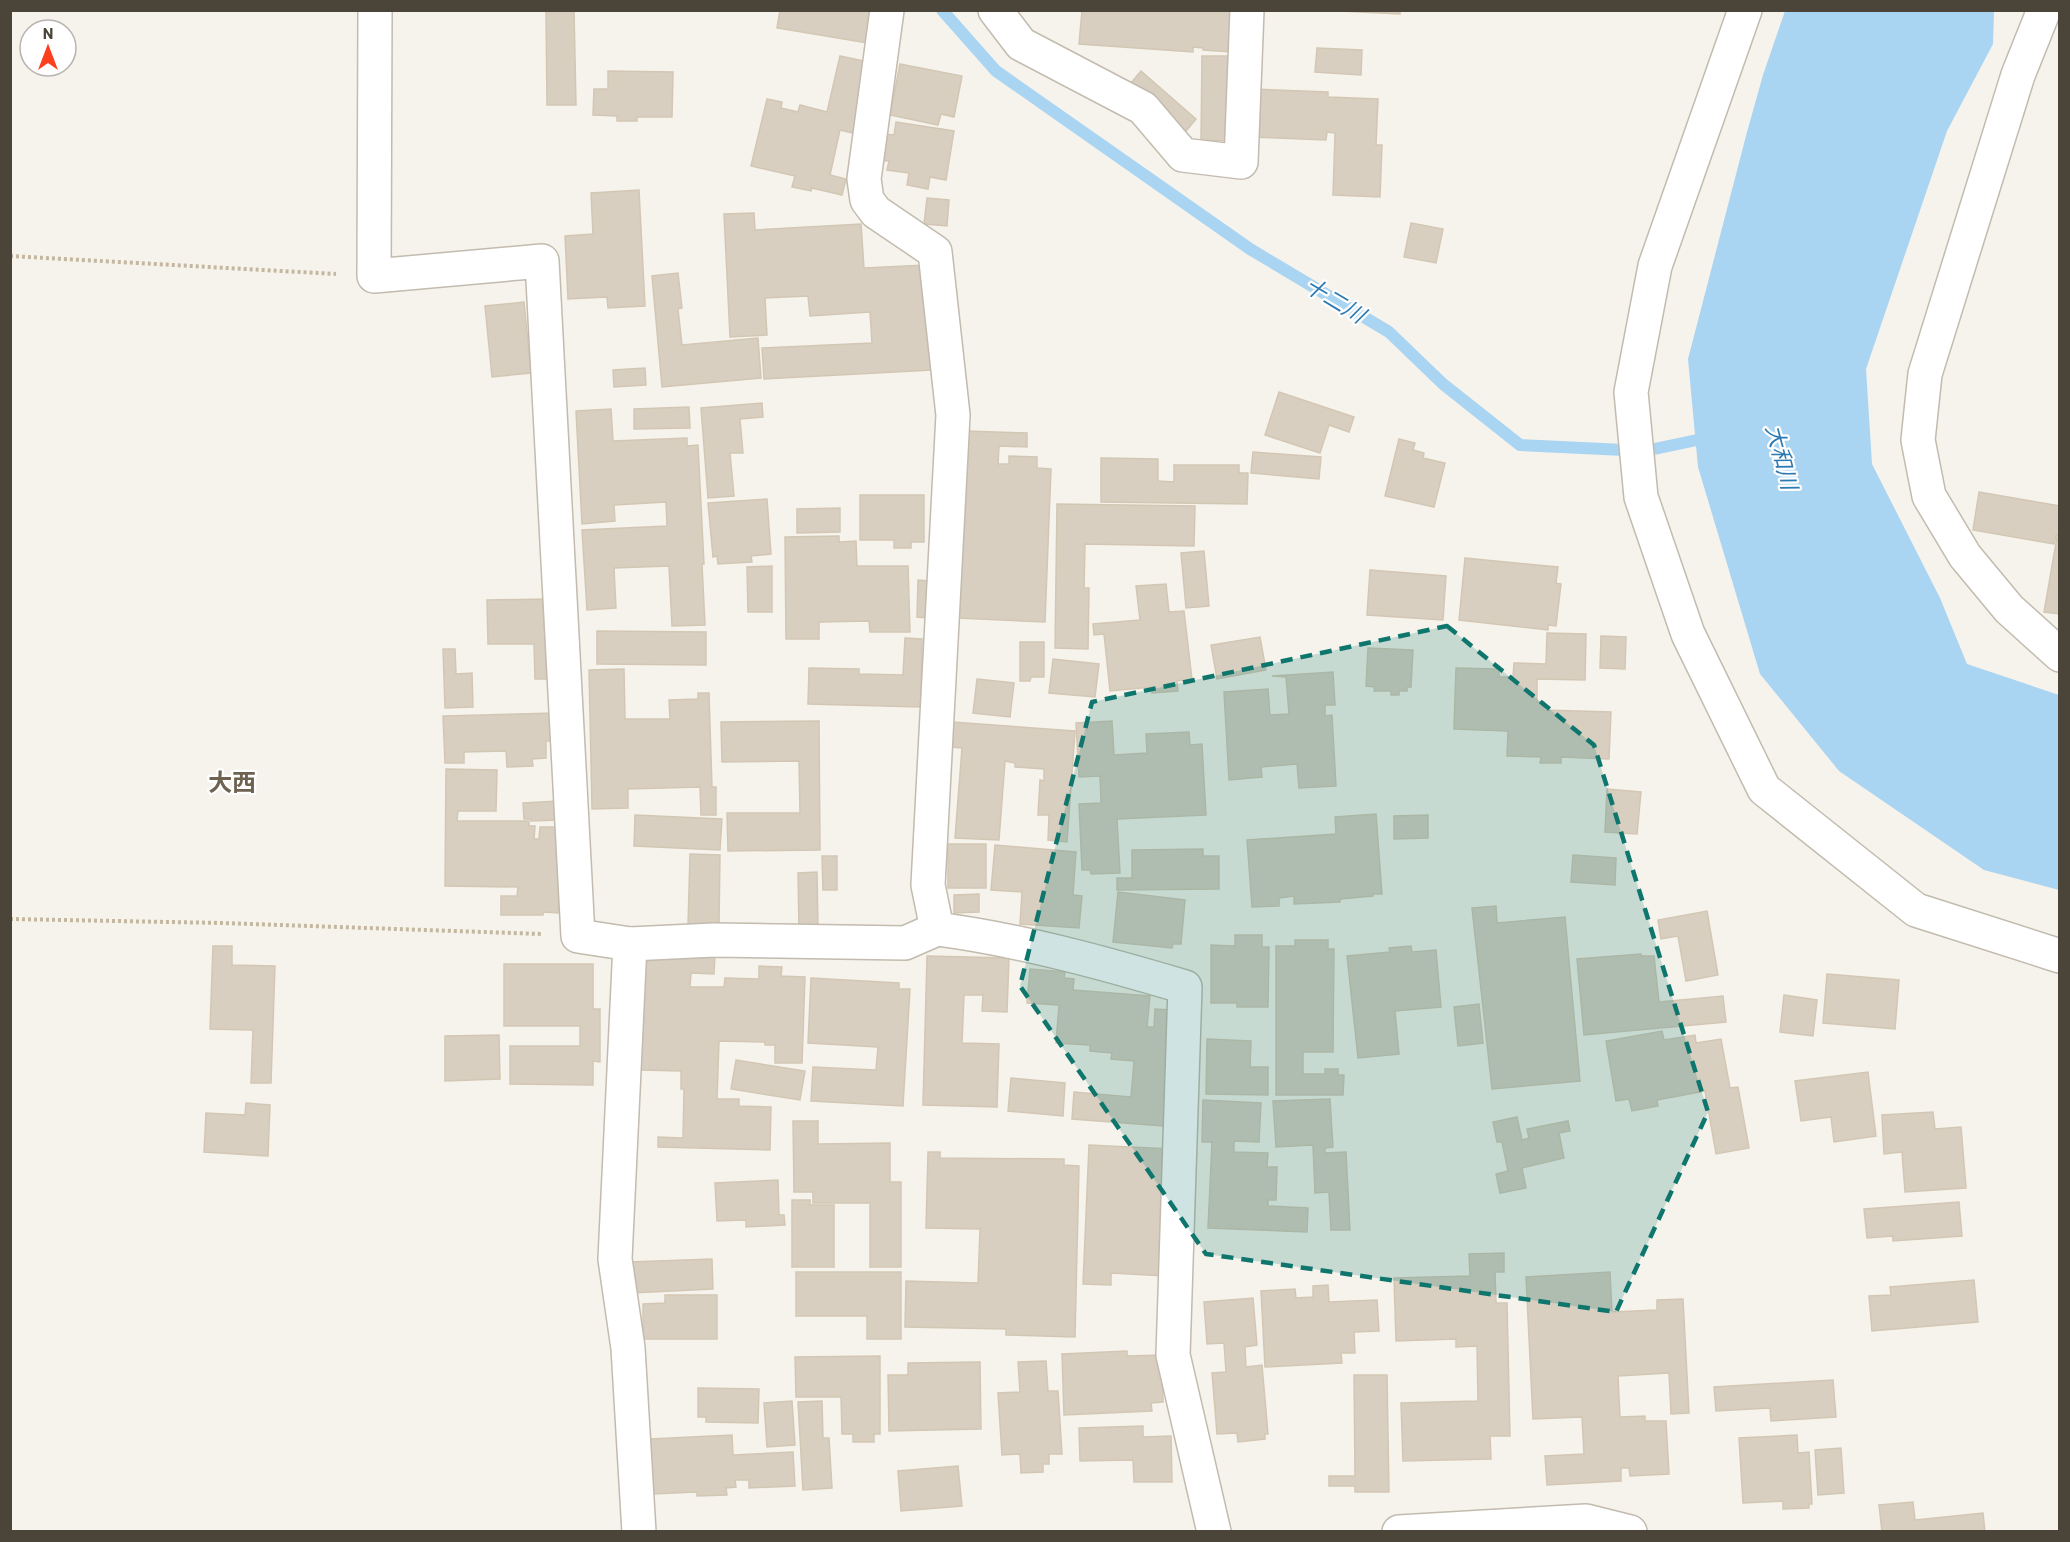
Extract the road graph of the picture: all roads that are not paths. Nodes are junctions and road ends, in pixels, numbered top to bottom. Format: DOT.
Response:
graph roads {
  1 [pos="375,10"];
  2 [pos="887,10"];
  3 [pos="995,10"];
  4 [pos="1247,10"];
  5 [pos="1746,10"];
  6 [pos="2044,10"];
  7 [pos="2060,655"];
  8 [pos="937,929"];
  9 [pos="630,944"];
  10 [pos="2060,956"];
  11 [pos="639,1532"];
  12 [pos="1214,1532"];
  13 [pos="1399,1532"];
  14 [pos="1630,1532"];
  1 -- 9 [label="street"];
  2 -- 8 [label="street"];
  3 -- 4 [label="street"];
  5 -- 10 [label="street"];
  6 -- 7 [label="street"];
  8 -- 9 [label="street"];
  8 -- 12 [label="street"];
  9 -- 11 [label="street"];
  13 -- 14 [label="street"];
}
